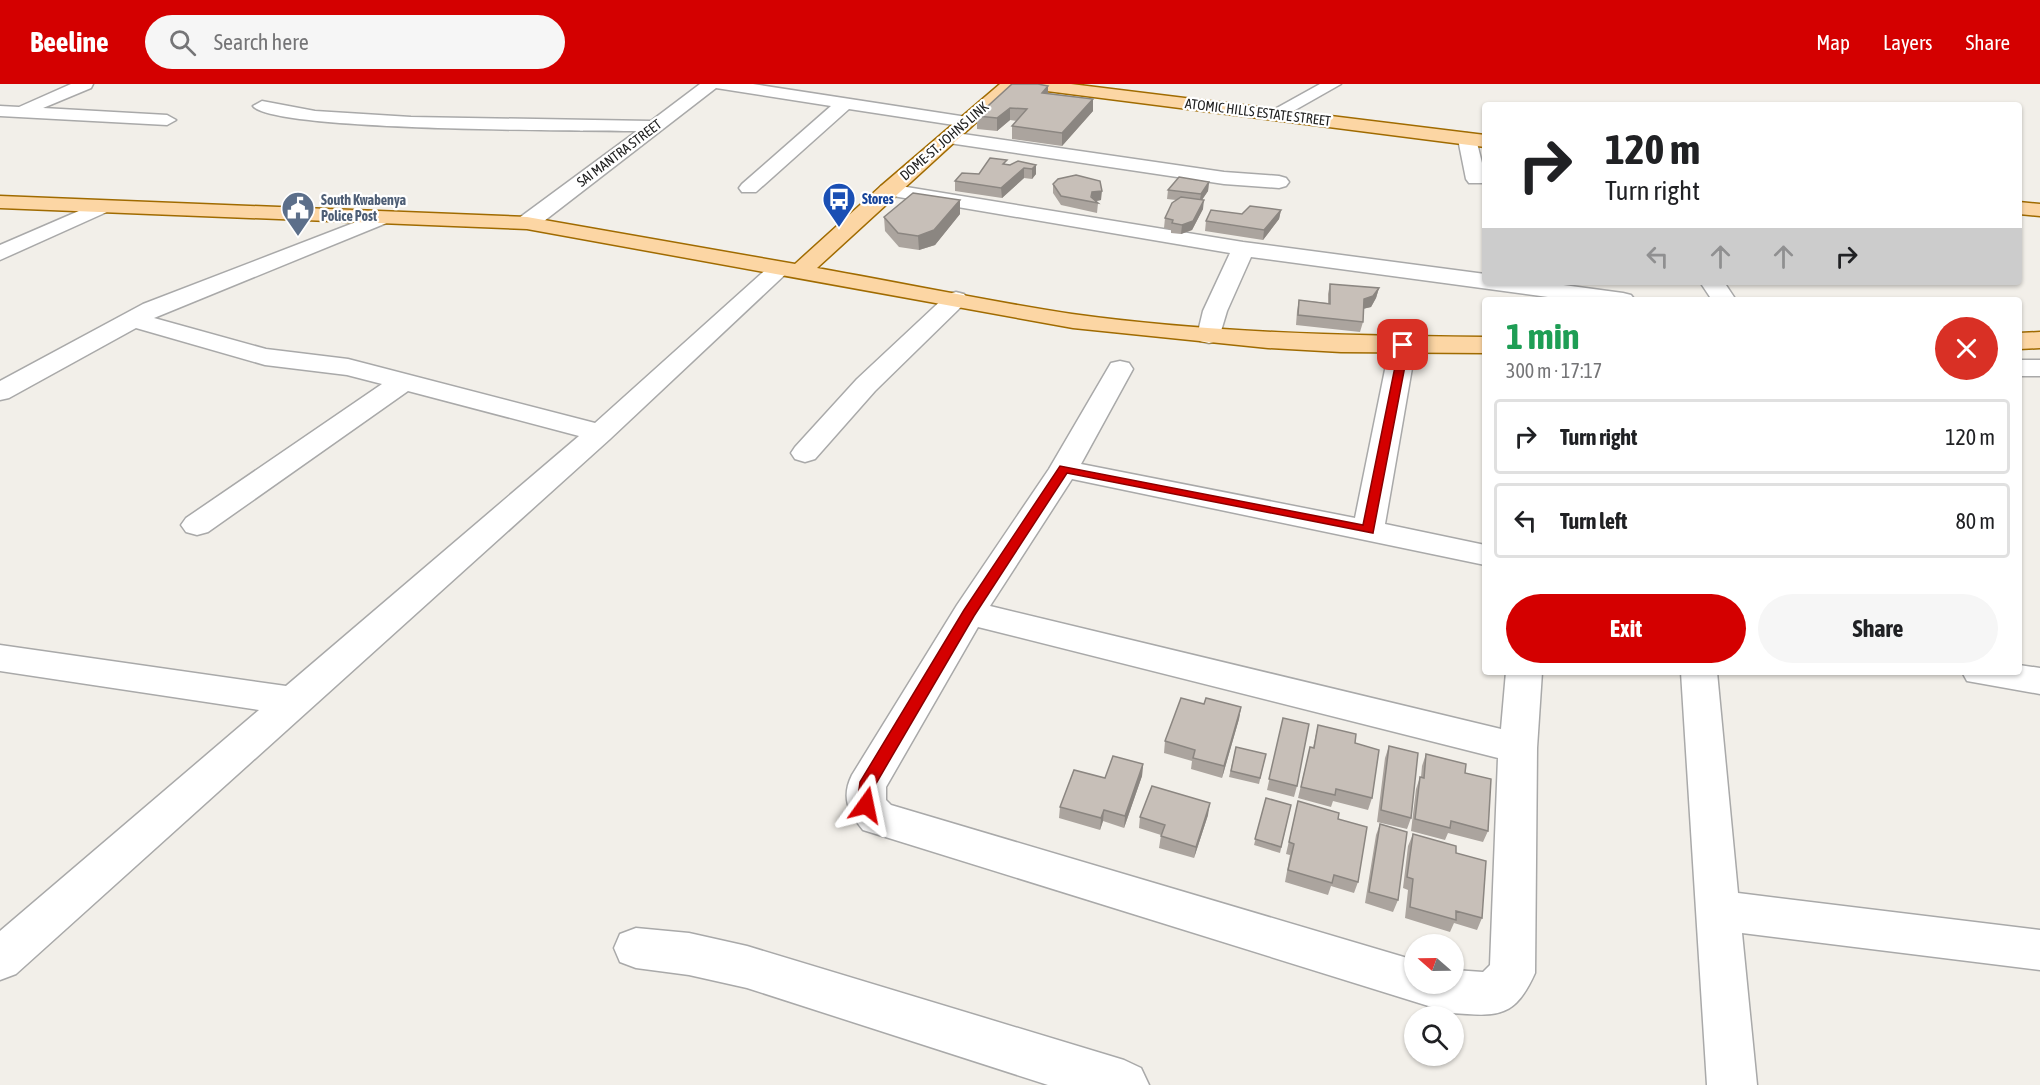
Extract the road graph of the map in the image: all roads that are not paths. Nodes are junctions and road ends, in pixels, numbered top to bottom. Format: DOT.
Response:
graph roads {
  1 [pos="85,84"];
  2 [pos="711,84"];
  3 [pos="720,84"];
  4 [pos="1011,84"];
  5 [pos="1031,84"];
  6 [pos="1333,84"];
  7 [pos="845,103"];
  8 [pos="262,106"];
  9 [pos="0,111"];
  10 [pos="20,112"];
  11 [pos="1275,114"];
  12 [pos="167,120"];
  13 [pos="0,121"];
  14 [pos="967,122"];
  15 [pos="653,126"];
  16 [pos="949,138"];
  17 [pos="1476,140"];
  18 [pos="1476,179"];
  19 [pos="1278,182"];
  20 [pos="749,188"];
  21 [pos="888,190"];
  22 [pos="0,202"];
  23 [pos="102,207"];
  24 [pos="2022,208"];
  25 [pos="2040,210"];
  26 [pos="382,218"];
  27 [pos="527,223"];
  28 [pos="1243,249"];
  29 [pos="0,253"];
  30 [pos="790,271"];
  31 [pos="1482,281"];
  32 [pos="1510,285"];
  33 [pos="1600,297"];
  34 [pos="956,299"];
  35 [pos="133,319"];
  36 [pos="1209,336"];
  37 [pos="2040,340"];
  38 [pos="2022,341"];
  39 [pos="1403,345"];
  40 [pos="1482,345"];
  41 [pos="2022,368"];
  42 [pos="2040,368"];
  43 [pos="1120,369"];
  44 [pos="404,381"];
  45 [pos="0,392"];
  46 [pos="600,433"];
  47 [pos="805,453"];
  48 [pos="1064,469"];
  49 [pos="197,525"];
  50 [pos="1368,530"];
  51 [pos="1482,554"];
  52 [pos="969,613"];
  53 [pos="0,658"];
  54 [pos="1524,675"];
  55 [pos="1699,675"];
  56 [pos="2000,675"];
  57 [pos="2040,681"];
  58 [pos="294,701"];
  59 [pos="1518,748"];
  60 [pos="1716,910"];
  61 [pos="636,948"];
  62 [pos="2040,950"];
  63 [pos="0,959"];
  64 [pos="1404,978"];
  65 [pos="1464,993"];
  66 [pos="1124,1085"];
  67 [pos="1732,1085"];
  1 -- 10 [label="street"];
  2 -- 15 [label="street, SAI MANTRA STREET"];
  3 -- 7 [label="street"];
  4 -- 14 [label="main road, DOME-ST. JOHNS LINK"];
  5 -- 11 [label="main road, ATOMIC HILLS ESTATE STREET"];
  6 -- 11 [label="street"];
  7 -- 14 [label="street"];
  7 -- 20 [label="street"];
  8 -- 15 [label="street"];
  9 -- 10 [label="street"];
  10 -- 12 [label="street"];
  10 -- 13 [label="street"];
  11 -- 17 [label="main road, ATOMIC HILLS ESTATE STREET"];
  14 -- 16 [label="main road, DOME-ST. JOHNS LINK"];
  15 -- 27 [label="street, SAI MANTRA STREET"];
  16 -- 19 [label="street"];
  16 -- 21 [label="main road, DOME-ST. JOHNS LINK"];
  17 -- 18 [label="street"];
  21 -- 28 [label="street"];
  21 -- 30 [label="main road, DOME-ST. JOHNS LINK"];
  22 -- 23 [label="main road"];
  23 -- 26 [label="main road"];
  23 -- 29 [label="street"];
  24 -- 25 [label="main road"];
  26 -- 27 [label="main road"];
  26 -- 35 [label="street"];
  27 -- 30 [label="main road"];
  28 -- 31 [label="street"];
  28 -- 36 [label="street"];
  30 -- 34 [label="main road"];
  30 -- 46 [label="street"];
  32 -- 33 [label="street"];
  34 -- 36 [label="main road"];
  34 -- 47 [label="street"];
  35 -- 44 [label="street"];
  35 -- 45 [label="street"];
  36 -- 39 [label="main road"];
  37 -- 38 [label="main road"];
  39 -- 40 [label="main road"];
  39 -- 50 [label="street"];
  41 -- 42 [label="street"];
  43 -- 48 [label="street"];
  44 -- 46 [label="street"];
  44 -- 49 [label="street"];
  46 -- 58 [label="street"];
  48 -- 50 [label="street"];
  48 -- 52 [label="street"];
  50 -- 51 [label="street"];
  52 -- 59 [label="street"];
  52 -- 64 [label="street"];
  53 -- 58 [label="street"];
  54 -- 59 [label="street"];
  55 -- 60 [label="street"];
  56 -- 57 [label="street"];
  58 -- 63 [label="street"];
  59 -- 65 [label="street"];
  60 -- 62 [label="street"];
  60 -- 67 [label="street"];
  61 -- 66 [label="street"];
}
